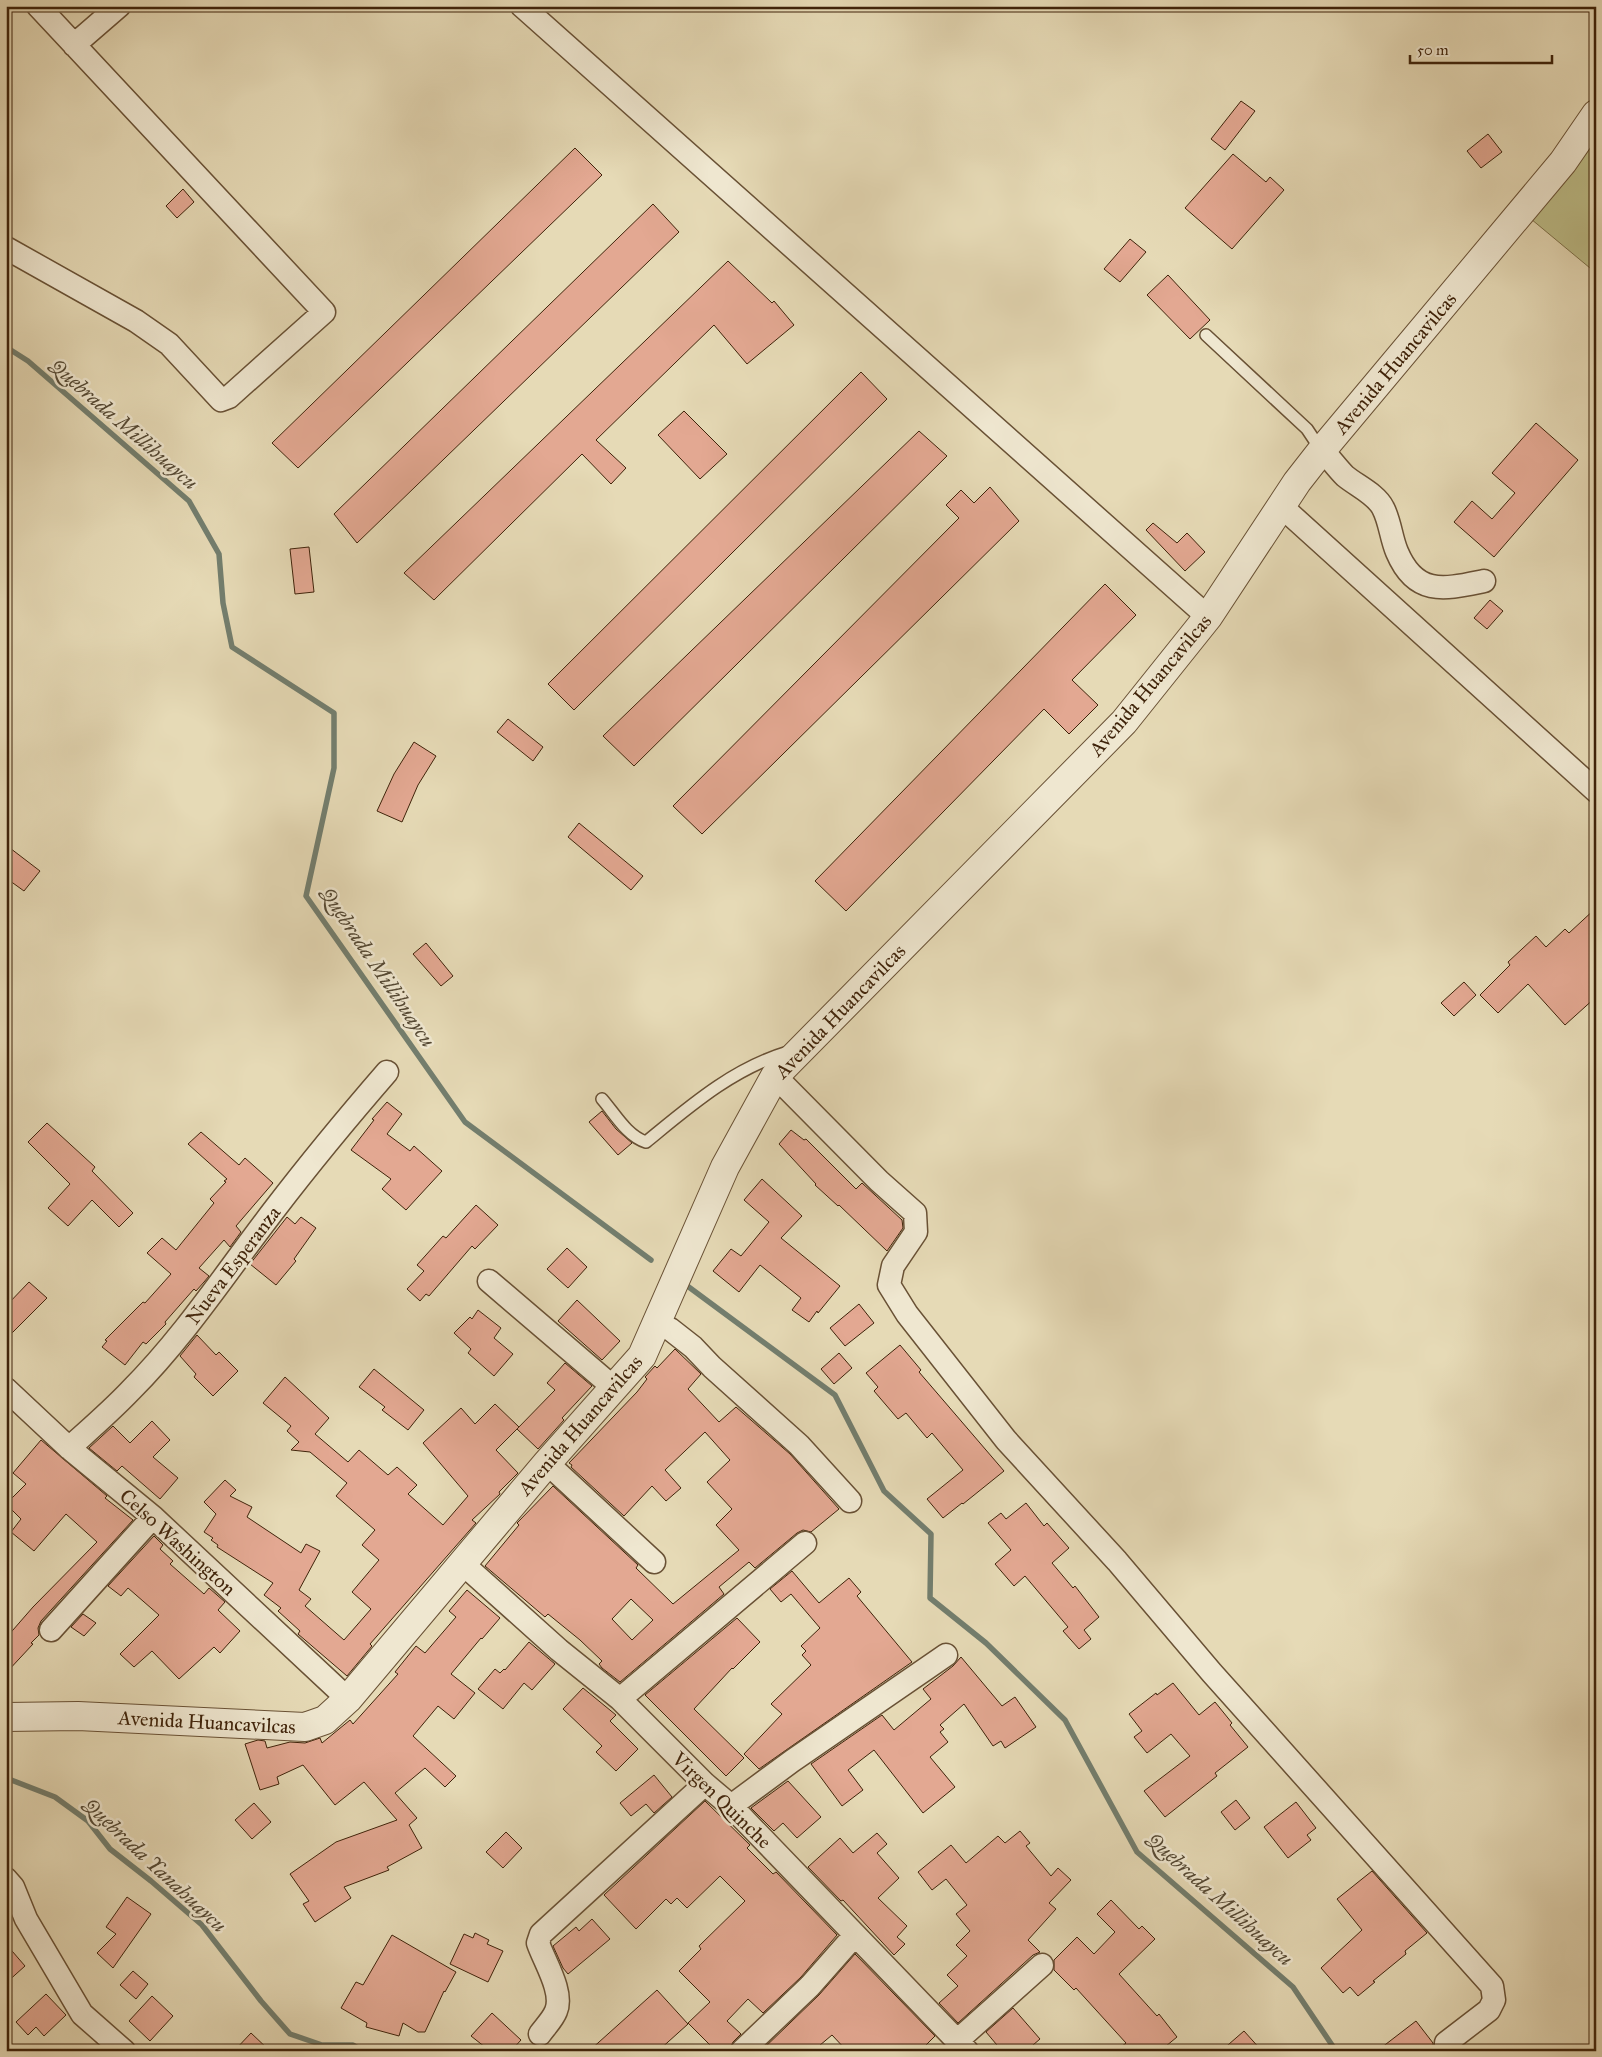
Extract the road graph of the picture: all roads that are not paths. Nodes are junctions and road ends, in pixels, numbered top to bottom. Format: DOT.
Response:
graph roads {
  1 [pos="38,6"];
  2 [pos="119,6"];
  3 [pos="522,6"];
  4 [pos="74,45"];
  5 [pos="1596,114"];
  6 [pos="6,248"];
  7 [pos="1206,335"];
  8 [pos="1322,450"];
  9 [pos="1281,506"];
  10 [pos="1484,581"];
  11 [pos="1208,617"];
  12 [pos="1596,791"];
  13 [pos="802,1048"];
  14 [pos="387,1072"];
  15 [pos="775,1076"];
  16 [pos="602,1099"];
  17 [pos="489,1281"];
  18 [pos="656,1324"];
  19 [pos="613,1388"];
  20 [pos="6,1389"];
  21 [pos="69,1448"];
  22 [pos="546,1463"];
  23 [pos="850,1501"];
  24 [pos="153,1517"];
  25 [pos="805,1544"];
  26 [pos="654,1562"];
  27 [pos="463,1564"];
  28 [pos="51,1630"];
  29 [pos="946,1655"];
  30 [pos="348,1699"];
  31 [pos="620,1699"];
  32 [pos="6,1717"];
  33 [pos="706,1784"];
  34 [pos="731,1806"];
  35 [pos="6,1878"];
  36 [pos="855,1935"];
  37 [pos="1042,1965"];
  38 [pos="540,2034"];
  39 [pos="963,2046"];
  40 [pos="124,2051"];
  41 [pos="742,2051"];
  42 [pos="1446,2051"];
  1 -- 4 [label="street"];
  2 -- 4 [label="street"];
  3 -- 11 [label="street"];
  4 -- 6 [label="street"];
  5 -- 8 [label="street, Avenida Huancavilcas"];
  7 -- 8 [label="lane"];
  8 -- 9 [label="street, Avenida Huancavilcas"];
  8 -- 10 [label="street"];
  9 -- 11 [label="street, Avenida Huancavilcas"];
  9 -- 12 [label="street"];
  11 -- 13 [label="street, Avenida Huancavilcas"];
  13 -- 15 [label="street, Avenida Huancavilcas"];
  13 -- 16 [label="lane"];
  14 -- 21 [label="street, Nueva Esperanza"];
  15 -- 18 [label="street, Avenida Huancavilcas"];
  15 -- 42 [label="street"];
  17 -- 19 [label="street"];
  18 -- 19 [label="street, Avenida Huancavilcas"];
  18 -- 23 [label="street"];
  19 -- 22 [label="street, Avenida Huancavilcas"];
  20 -- 21 [label="street, Celso Washington"];
  21 -- 24 [label="street, Celso Washington"];
  22 -- 26 [label="street"];
  22 -- 27 [label="street, Avenida Huancavilcas"];
  24 -- 28 [label="street"];
  24 -- 30 [label="street, Celso Washington"];
  25 -- 31 [label="street"];
  27 -- 30 [label="street, Avenida Huancavilcas"];
  27 -- 31 [label="street, Virgen Quinche"];
  29 -- 34 [label="street"];
  30 -- 32 [label="street, Avenida Huancavilcas"];
  31 -- 33 [label="street, Virgen Quinche"];
  33 -- 34 [label="street, Virgen Quinche"];
  33 -- 38 [label="street"];
  34 -- 36 [label="street, Virgen Quinche"];
  35 -- 40 [label="street"];
  36 -- 39 [label="street, Virgen Quinche"];
  36 -- 41 [label="street"];
  37 -- 39 [label="street"];
}
